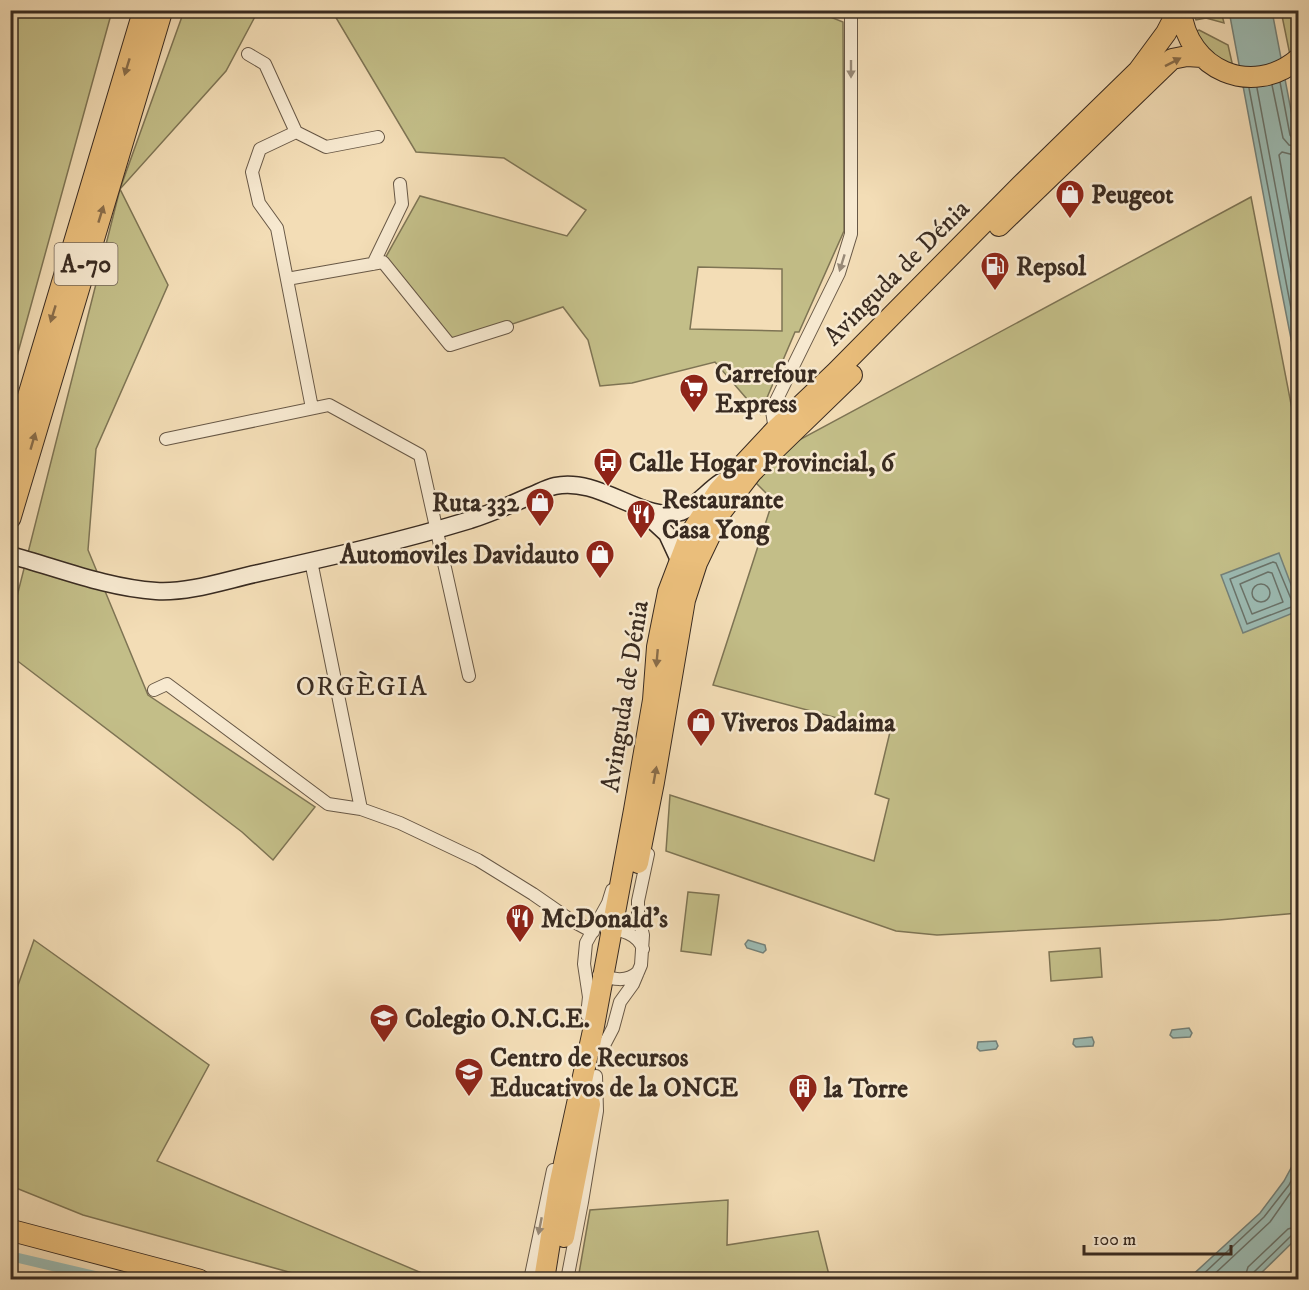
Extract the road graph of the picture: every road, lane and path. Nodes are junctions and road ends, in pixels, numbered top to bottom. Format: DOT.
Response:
graph roads {
  1 [pos="144,10"];
  2 [pos="162,10"];
  3 [pos="851,10"];
  4 [pos="1179,10"];
  5 [pos="248,54"];
  6 [pos="1202,57"];
  7 [pos="1295,62"];
  8 [pos="296,132"];
  9 [pos="378,137"];
  10 [pos="400,184"];
  11 [pos="373,264"];
  12 [pos="287,279"];
  13 [pos="507,327"];
  14 [pos="312,408"];
  15 [pos="775,430"];
  16 [pos="166,439"];
  17 [pos="10,458"];
  18 [pos="729,477"];
  19 [pos="641,507"];
  20 [pos="10,518"];
  21 [pos="437,530"];
  22 [pos="690,534"];
  23 [pos="10,555"];
  24 [pos="679,560"];
  25 [pos="311,561"];
  26 [pos="678,637"];
  27 [pos="469,676"];
  28 [pos="154,690"];
  29 [pos="361,809"];
  30 [pos="644,832"];
  31 [pos="610,931"];
  32 [pos="643,950"];
  33 [pos="584,963"];
  34 [pos="638,972"];
  35 [pos="609,977"];
  36 [pos="592,1064"];
  37 [pos="10,1228"];
  38 [pos="10,1239"];
  39 [pos="158,1280"];
  40 [pos="198,1280"];
  41 [pos="531,1280"];
  42 [pos="544,1280"];
  43 [pos="555,1280"];
  44 [pos="567,1280"];
  1 -- 17 [label="highway, A-70, one-way"];
  20 -- 2 [label="highway, A-70, one-way"];
  3 -- 15 [label="street, one-way"];
  4 -- 6 [label="main road"];
  4 -- 15 [label="main road, Avinguda de Dénia"];
  5 -- 8 [label="street"];
  6 -- 7 [label="main road"];
  26 -- 6 [label="main road, Avinguda de Dénia, one-way"];
  8 -- 9 [label="street"];
  8 -- 12 [label="street"];
  10 -- 11 [label="street"];
  11 -- 12 [label="street"];
  11 -- 13 [label="street"];
  12 -- 14 [label="street"];
  14 -- 16 [label="street"];
  14 -- 21 [label="street"];
  15 -- 18 [label="main road, Avinguda de Dénia"];
  18 -- 19 [label="main road"];
  18 -- 22 [label="main road, Avinguda de Dénia"];
  19 -- 21 [label="main road"];
  19 -- 22 [label="main road"];
  19 -- 24 [label="main road"];
  21 -- 25 [label="main road"];
  21 -- 27 [label="street"];
  22 -- 24 [label="main road, Avinguda de Dénia"];
  22 -- 26 [label="main road"];
  23 -- 25 [label="main road"];
  24 -- 31 [label="main road, Avinguda de Dénia, one-way"];
  25 -- 29 [label="street"];
  30 -- 26 [label="main road, Avinguda de Dénia, one-way"];
  28 -- 29 [label="street"];
  29 -- 31 [label="street"];
  30 -- 31 [label="main road, Avinguda de Dénia"];
  30 -- 32 [label="street, Avinguda de Dénia"];
  31 -- 32 [label="street"];
  31 -- 33 [label="street, Avinguda de Dénia"];
  31 -- 35 [label="main road, Avinguda de Dénia"];
  32 -- 34 [label="street, Avinguda de Dénia"];
  33 -- 35 [label="street"];
  33 -- 36 [label="street, Avinguda de Dénia"];
  34 -- 35 [label="street"];
  34 -- 36 [label="street, Avinguda de Dénia"];
  35 -- 36 [label="main road, Avinguda de Dénia"];
  36 -- 41 [label="street, Avinguda de Dénia, one-way"];
  36 -- 42 [label="main road, Avinguda de Dénia"];
  36 -- 43 [label="main road, Avinguda de Dénia"];
  36 -- 44 [label="street, Avinguda de Dénia"];
  37 -- 40 [label="highway"];
  38 -- 39 [label="highway"];
}
